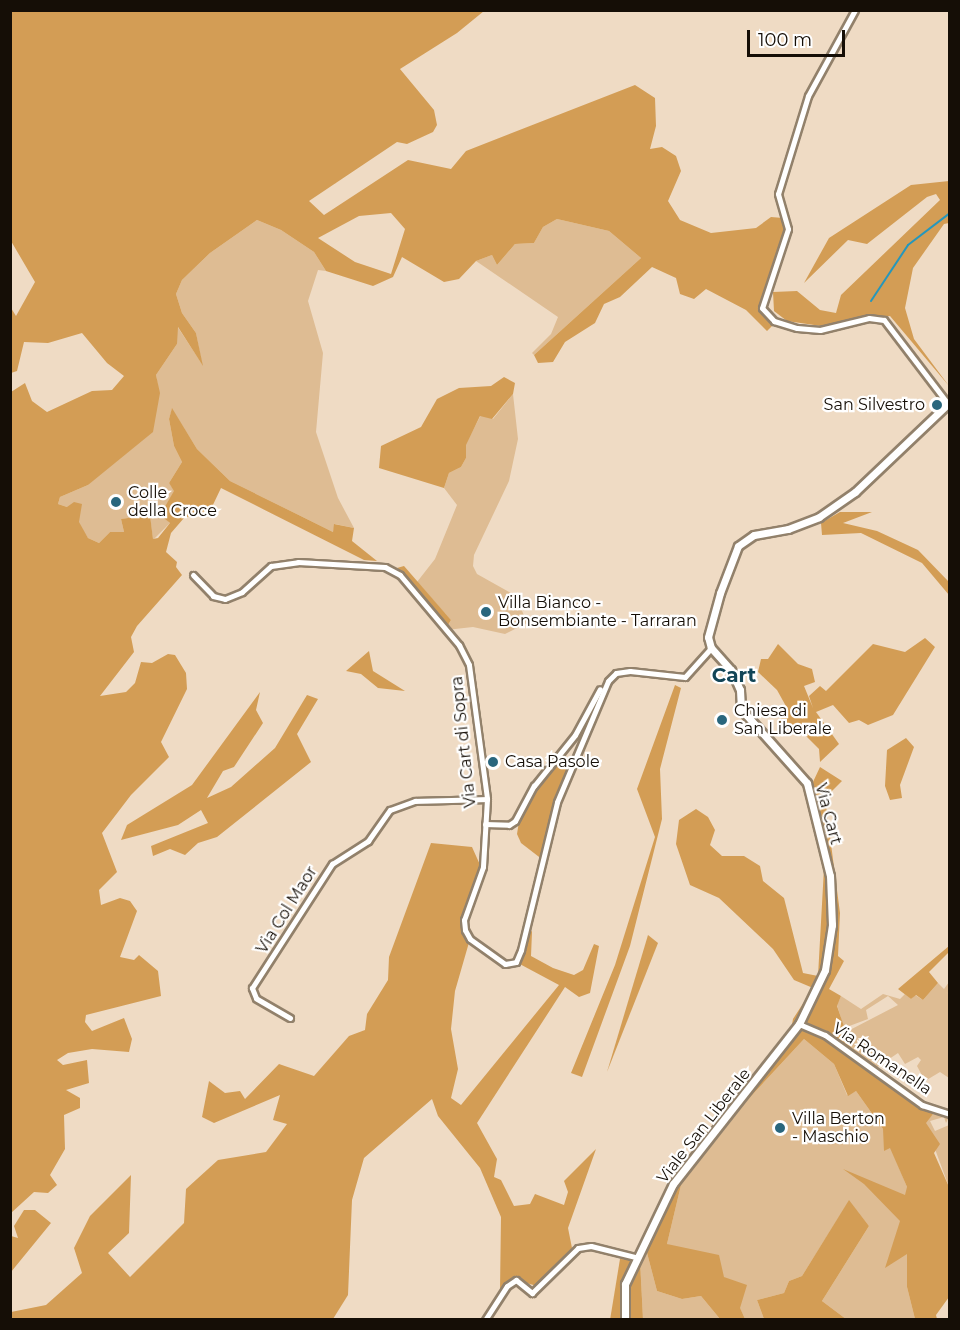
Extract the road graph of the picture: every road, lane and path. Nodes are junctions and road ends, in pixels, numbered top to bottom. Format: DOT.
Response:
graph roads {
  1 [pos="855,10"];
  2 [pos="949,403"];
  3 [pos="193,575"];
  4 [pos="711,648"];
  5 [pos="616,673"];
  6 [pos="487,799"];
  7 [pos="485,824"];
  8 [pos="290,1018"];
  9 [pos="799,1024"];
  10 [pos="950,1114"];
  11 [pos="635,1257"];
  12 [pos="485,1320"];
  13 [pos="625,1320"];
  1 -- 2 [label="street"];
  2 -- 4 [label="street"];
  3 -- 6 [label="street, Via Cart di Sopra"];
  4 -- 5 [label="street"];
  4 -- 9 [label="street, Via Cart"];
  5 -- 7 [label="street"];
  5 -- 7 [label="street, Via Cart di Sopra"];
  6 -- 7 [label="street, Via Cart di Sopra"];
  6 -- 8 [label="street, Via Col Maor"];
  9 -- 10 [label="street, Via Romanella"];
  9 -- 11 [label="street, Viale San Liberale"];
  11 -- 12 [label="street"];
  11 -- 13 [label="street, Viale San Liberale"];
}
